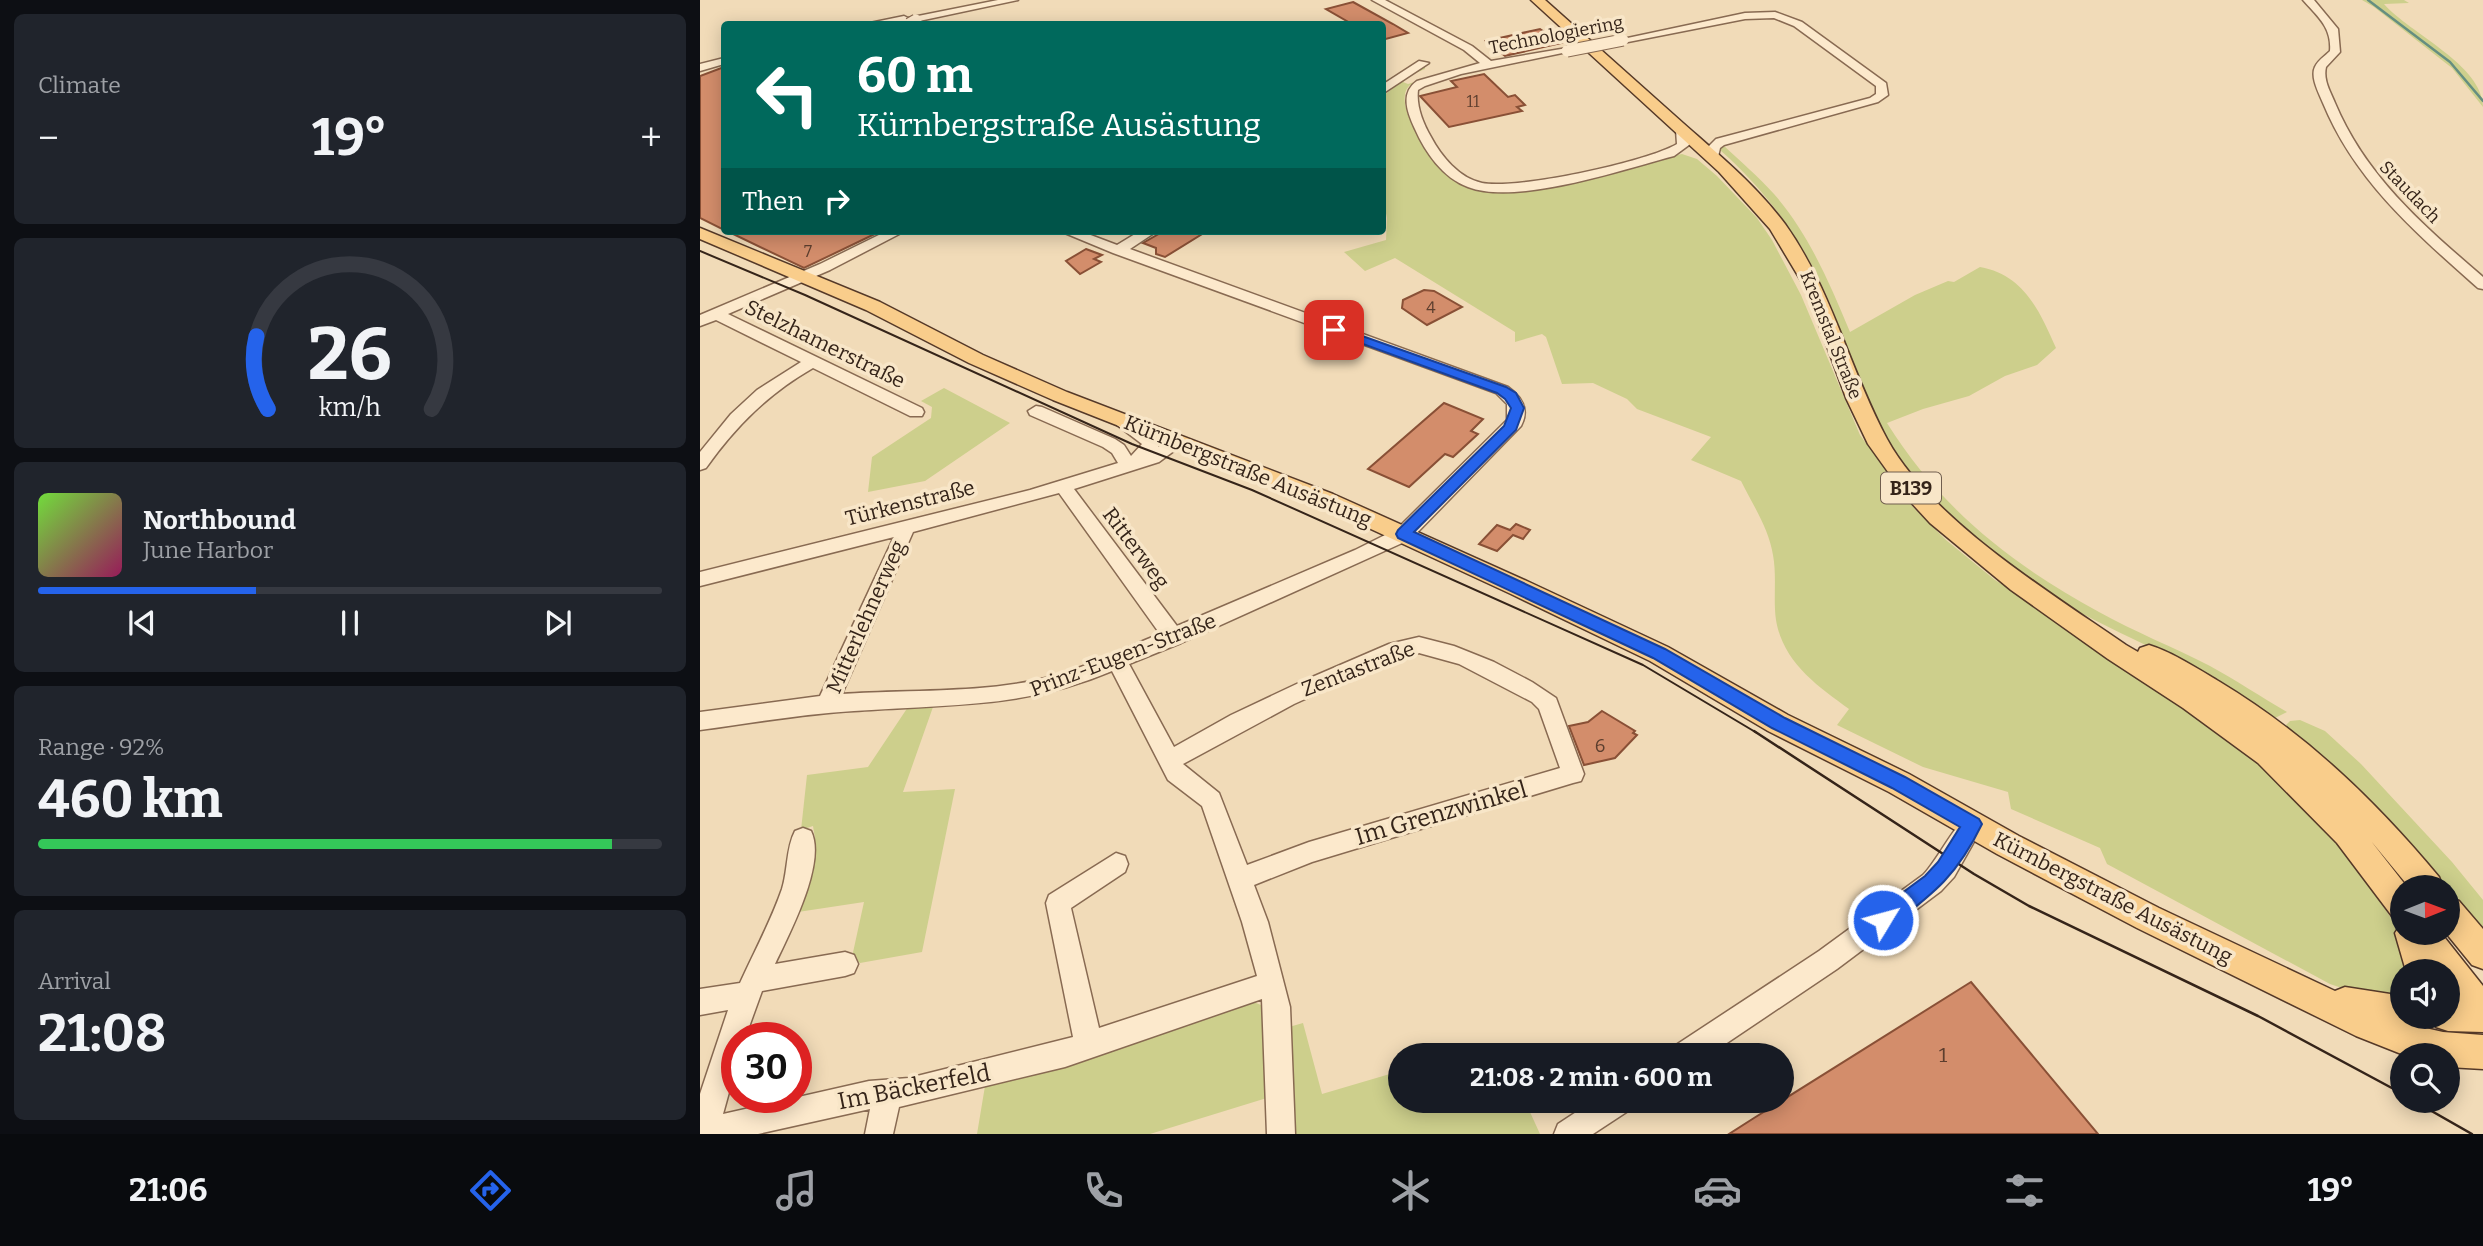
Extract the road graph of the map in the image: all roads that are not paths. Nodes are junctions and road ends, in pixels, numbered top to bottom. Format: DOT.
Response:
graph roads {
  1 [pos="990,0"];
  2 [pos="1013,0"];
  3 [pos="1377,0"];
  4 [pos="1537,0"];
  5 [pos="2308,0"];
  6 [pos="907,21"];
  7 [pos="915,21"];
  8 [pos="721,61"];
  9 [pos="1423,63"];
  10 [pos="703,64"];
  11 [pos="1490,66"];
  12 [pos="1386,88"];
  13 [pos="1678,127"];
  14 [pos="1731,138"];
  15 [pos="1670,153"];
  16 [pos="1719,164"];
  17 [pos="700,233"];
  18 [pos="890,235"];
  19 [pos="1078,235"];
  20 [pos="1143,235"];
  21 [pos="1118,250"];
  22 [pos="801,278"];
  23 [pos="2483,285"];
  24 [pos="706,316"];
  25 [pos="813,361"];
  26 [pos="1036,411"];
  27 [pos="916,412"];
  28 [pos="1123,421"];
  29 [pos="1177,442"];
  30 [pos="700,464"];
  31 [pos="1129,466"];
  32 [pos="1063,486"];
  33 [pos="904,528"];
  34 [pos="1404,534"];
  35 [pos="700,579"];
  36 [pos="2060,611"];
  37 [pos="1174,638"];
  38 [pos="1117,661"];
  39 [pos="1548,704"];
  40 [pos="827,705"];
  41 [pos="700,721"];
  42 [pos="1170,761"];
  43 [pos="1972,824"];
  44 [pos="803,838"];
  45 [pos="1116,864"];
  46 [pos="2418,875"];
  47 [pos="1240,879"];
  48 [pos="2390,892"];
  49 [pos="2460,926"];
  50 [pos="2431,945"];
  51 [pos="2483,954"];
  52 [pos="845,964"];
  53 [pos="1272,983"];
  54 [pos="751,987"];
  55 [pos="2311,995"];
  56 [pos="700,1002"];
  57 [pos="2390,1010"];
  58 [pos="2460,1015"];
  59 [pos="2483,1015"];
  60 [pos="1704,1043"];
  61 [pos="1086,1046"];
  62 [pos="2483,1052"];
  63 [pos="888,1093"];
  64 [pos="1600,1113"];
  65 [pos="702,1133"];
  66 [pos="879,1134"];
  67 [pos="1280,1134"];
  68 [pos="1569,1134"];
  1 -- 7 [label="street"];
  2 -- 6 [label="street"];
  3 -- 11 [label="street"];
  4 -- 13 [label="main road, Kremstal Straße / B139"];
  5 -- 23 [label="street, Staudach"];
  8 -- 10 [label="street"];
  9 -- 12 [label="street"];
  11 -- 14 [label="street, Technologiering, bridge"];
  11 -- 15 [label="street, Technologiering"];
  13 -- 14 [label="street, Technologiering"];
  13 -- 15 [label="street"];
  13 -- 16 [label="main road, Kremstal Straße / B139"];
  14 -- 16 [label="street"];
  15 -- 16 [label="street, Technologiering"];
  16 -- 36 [label="main road, Kremstal Straße / B139"];
  17 -- 22 [label="main road, Kürnbergstraße Ausästung"];
  18 -- 22 [label="street"];
  19 -- 21 [label="street, Prinz-Eugen-Straße"];
  20 -- 21 [label="street"];
  21 -- 34 [label="street, Prinz-Eugen-Straße"];
  22 -- 24 [label="street"];
  22 -- 28 [label="main road, Kürnbergstraße Ausästung"];
  24 -- 25 [label="street, Stelzhamerstraße"];
  25 -- 27 [label="street, Stelzhamerstraße"];
  25 -- 30 [label="street"];
  26 -- 31 [label="street"];
  28 -- 29 [label="main road, Kürnbergstraße Ausästung"];
  28 -- 31 [label="street"];
  29 -- 31 [label="street, Türkenstraße"];
  29 -- 34 [label="main road, Kürnbergstraße Ausästung"];
  31 -- 32 [label="street, Türkenstraße"];
  32 -- 33 [label="street, Türkenstraße"];
  32 -- 37 [label="street, Ritterweg"];
  33 -- 35 [label="street, Türkenstraße"];
  33 -- 40 [label="street, Mitterlehnerweg"];
  34 -- 37 [label="street, Prinz-Eugen-Straße"];
  34 -- 43 [label="main road, Kürnbergstraße Ausästung"];
  36 -- 46 [label="main road, Kremstal Straße / B139"];
  36 -- 48 [label="main road, Kremstal Straße / B139"];
  37 -- 38 [label="street, Prinz-Eugen-Straße"];
  38 -- 40 [label="street, Prinz-Eugen-Straße"];
  38 -- 42 [label="street"];
  39 -- 42 [label="street, Zentastraße"];
  39 -- 47 [label="street, Im Grenzwinkel"];
  40 -- 41 [label="street, Prinz-Eugen-Straße"];
  42 -- 47 [label="street"];
  43 -- 55 [label="main road, Kürnbergstraße Ausästung"];
  43 -- 60 [label="street"];
  44 -- 54 [label="street"];
  45 -- 61 [label="street"];
  47 -- 53 [label="street"];
  49 -- 51 [label="main road"];
  50 -- 59 [label="main road"];
  52 -- 54 [label="street"];
  53 -- 61 [label="street, Im Bäckerfeld"];
  53 -- 67 [label="street"];
  54 -- 56 [label="street"];
  54 -- 65 [label="street"];
  55 -- 57 [label="main road"];
  55 -- 62 [label="main road"];
  58 -- 59 [label="main road"];
  61 -- 63 [label="street, Im Bäckerfeld"];
  63 -- 65 [label="street, Im Bäckerfeld"];
  63 -- 66 [label="street"];
  64 -- 68 [label="street"];
}
